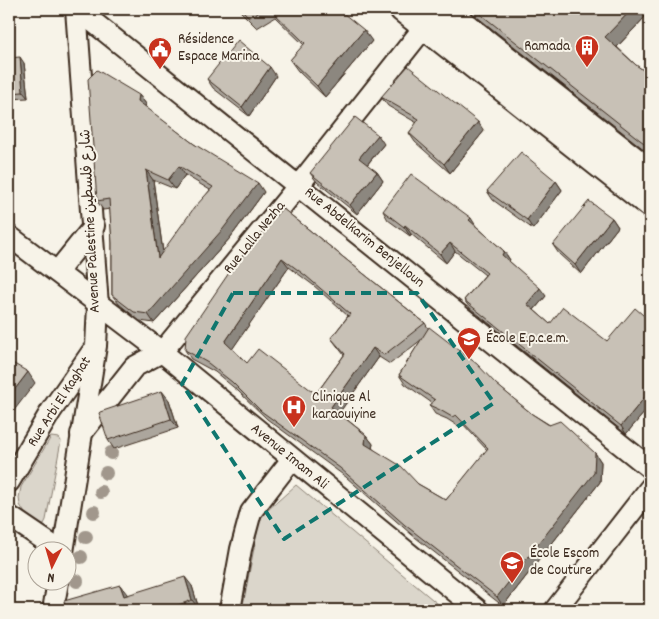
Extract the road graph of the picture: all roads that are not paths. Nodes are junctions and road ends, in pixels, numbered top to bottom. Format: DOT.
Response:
graph roads {
  1 [pos="77,9"];
  2 [pos="403,9"];
  3 [pos="436,15"];
  4 [pos="650,172"];
  5 [pos="299,185"];
  6 [pos="650,204"];
  7 [pos="94,226"];
  8 [pos="9,236"];
  9 [pos="57,272"];
  10 [pos="98,305"];
  11 [pos="96,346"];
  12 [pos="162,352"];
  13 [pos="81,434"];
  14 [pos="292,459"];
  15 [pos="14,461"];
  16 [pos="650,468"];
  17 [pos="9,482"];
  18 [pos="650,488"];
  19 [pos="9,516"];
  20 [pos="48,542"];
  21 [pos="65,542"];
  22 [pos="56,592"];
  23 [pos="53,610"];
  24 [pos="230,610"];
  25 [pos="478,610"];
  26 [pos="555,610"];
  1 -- 5 [label="street, Rue Abdelkarim Benjelloun"];
  1 -- 7 [label="street, Avenue Palestine شارع فلسطين"];
  2 -- 3 [label="main road"];
  3 -- 4 [label="main road"];
  3 -- 5 [label="street, Rue Lalla Nezha"];
  3 -- 6 [label="main road"];
  5 -- 12 [label="street, Rue Lalla Nezha"];
  5 -- 16 [label="street, Rue Abdelkarim Benjelloun"];
  7 -- 9 [label="street"];
  7 -- 10 [label="street, Avenue Palestine شارع فلسطين"];
  8 -- 9 [label="street, Avenue Imam Ali"];
  9 -- 10 [label="street, Avenue Imam Ali"];
  10 -- 11 [label="street, Avenue Palestine شارع فلسطين"];
  10 -- 12 [label="street, Avenue Imam Ali"];
  11 -- 13 [label="street, Avenue Palestine شارع فلسطين"];
  11 -- 15 [label="street, Rue Arbi El Kaghat"];
  12 -- 13 [label="street, Rue Lalla Nezha"];
  12 -- 14 [label="street, Avenue Imam Ali"];
  13 -- 21 [label="street, Avenue Palestine شارع فلسطين"];
  14 -- 24 [label="street"];
  14 -- 25 [label="street, Avenue Imam Ali"];
  15 -- 17 [label="street, Rue Arbi El Kaghat"];
  18 -- 26 [label="street"];
  19 -- 20 [label="street"];
  22 -- 23 [label="street"];
}
